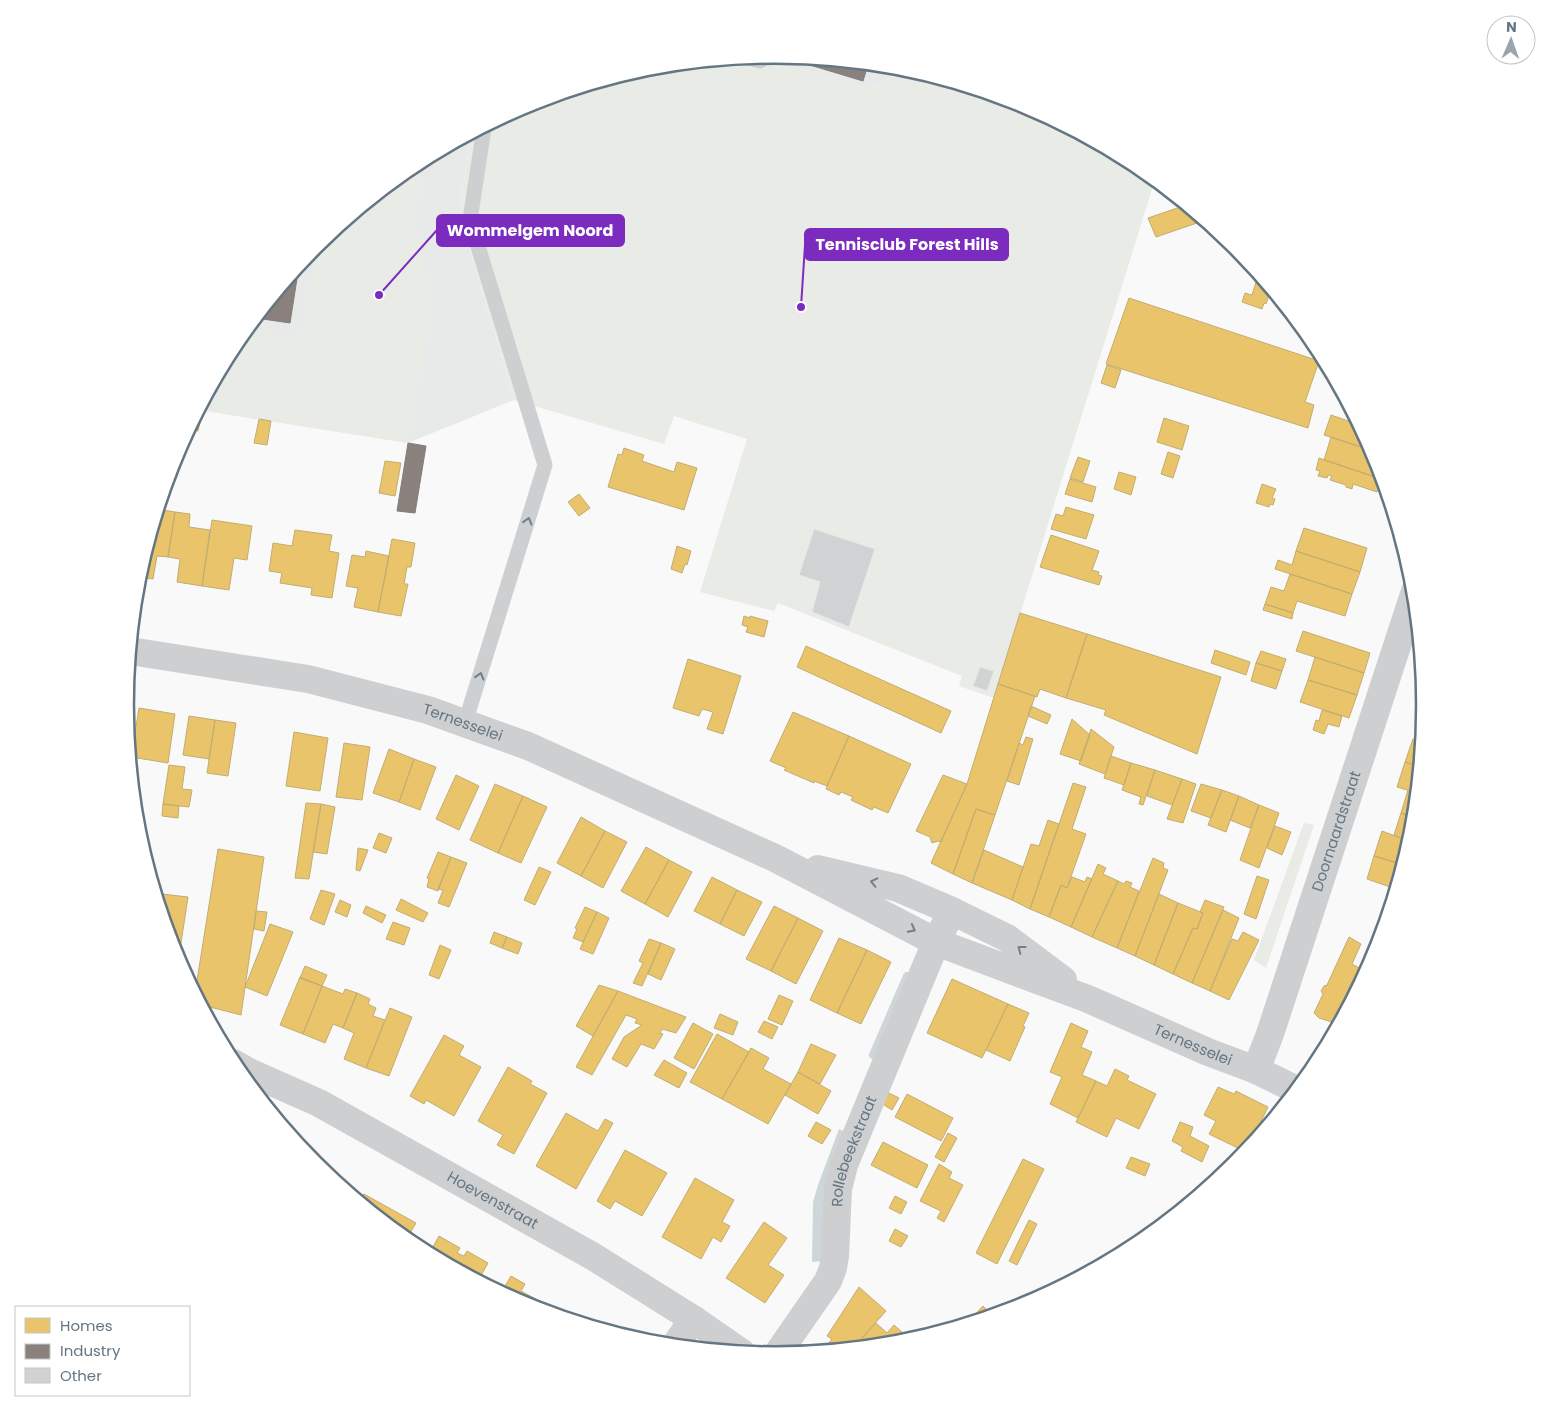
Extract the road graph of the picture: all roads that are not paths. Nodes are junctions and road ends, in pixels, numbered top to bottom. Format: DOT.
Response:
graph roads {
  1 [pos="483,135"];
  2 [pos="1410,608"];
  3 [pos="136,652"];
  4 [pos="465,722"];
  5 [pos="775,858"];
  6 [pos="952,911"];
  7 [pos="936,942"];
  8 [pos="1088,999"];
  9 [pos="1256,1070"];
  10 [pos="250,1073"];
  11 [pos="1291,1087"];
  12 [pos="693,1319"];
  13 [pos="679,1340"];
  14 [pos="732,1346"];
  15 [pos="782,1347"];
  4 -- 1 [label="lane, one-way"];
  2 -- 9 [label="street, Doornaardstraat"];
  3 -- 4 [label="street, Ternesselei"];
  4 -- 5 [label="street, Ternesselei"];
  6 -- 5 [label="street, Ternesselei, one-way"];
  5 -- 7 [label="street, Ternesselei, one-way"];
  6 -- 7 [label="street"];
  8 -- 6 [label="street, Ternesselei, one-way"];
  7 -- 8 [label="street, Ternesselei"];
  7 -- 15 [label="street, Rollebeekstraat"];
  8 -- 9 [label="street, Ternesselei"];
  9 -- 11 [label="street, Ternesselei"];
  10 -- 12 [label="street, Hoevenstraat"];
  12 -- 13 [label="street"];
  12 -- 14 [label="street, Hoevenstraat"];
}
